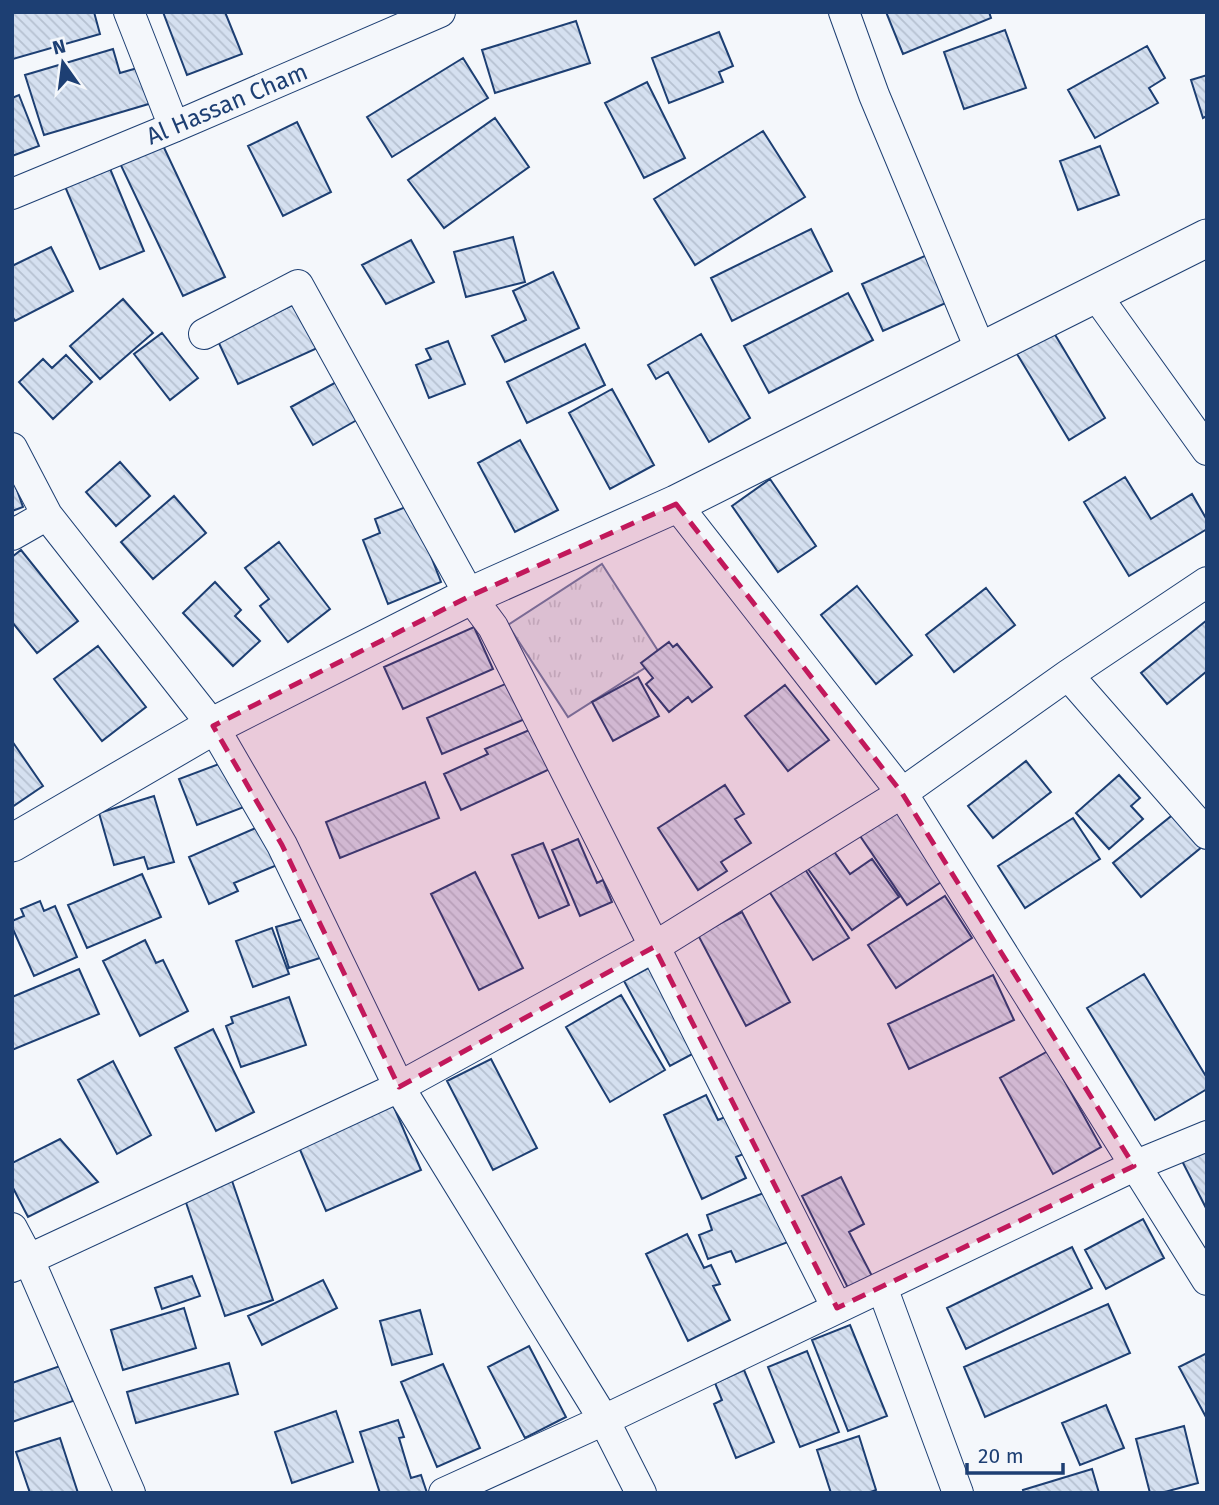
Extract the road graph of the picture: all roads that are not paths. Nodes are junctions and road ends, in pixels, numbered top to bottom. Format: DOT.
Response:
graph roads {
  1 [pos="129,12"];
  2 [pos="440,12"];
  3 [pos="844,12"];
  4 [pos="174,127"];
  5 [pos="12,194"];
  6 [pos="1207,238"];
  7 [pos="1096,295"];
  8 [pos="204,334"];
  9 [pos="981,351"];
  10 [pos="12,448"];
  11 [pos="1207,450"];
  12 [pos="676,504"];
  13 [pos="47,515"];
  14 [pos="12,535"];
  15 [pos="1207,582"];
  16 [pos="470,596"];
  17 [pos="1068,675"];
  18 [pos="213,726"];
  19 [pos="902,793"];
  20 [pos="1207,834"];
  21 [pos="12,843"];
  22 [pos="654,947"];
  23 [pos="399,1087"];
  24 [pos="1207,1136"];
  25 [pos="1134,1166"];
  26 [pos="12,1228"];
  27 [pos="21,1264"];
  28 [pos="1207,1280"];
  29 [pos="882,1287"];
  30 [pos="837,1308"];
  31 [pos="604,1420"];
  32 [pos="130,1493"];
  33 [pos="444,1493"];
  34 [pos="640,1493"];
  35 [pos="958,1493"];
  1 -- 4 [label="street"];
  2 -- 4 [label="street, Al Hassan Cham"];
  3 -- 9 [label="street"];
  4 -- 5 [label="street, Al Hassan Cham"];
  6 -- 7 [label="street"];
  7 -- 9 [label="street"];
  7 -- 11 [label="street"];
  8 -- 16 [label="street"];
  9 -- 12 [label="street"];
  10 -- 13 [label="street"];
  12 -- 16 [label="street"];
  12 -- 19 [label="street"];
  13 -- 14 [label="street"];
  13 -- 18 [label="street"];
  15 -- 17 [label="street"];
  16 -- 18 [label="street"];
  16 -- 22 [label="street"];
  17 -- 19 [label="street"];
  17 -- 20 [label="street"];
  18 -- 21 [label="street"];
  18 -- 23 [label="street"];
  19 -- 22 [label="street"];
  19 -- 25 [label="street"];
  22 -- 23 [label="street"];
  22 -- 30 [label="street"];
  23 -- 27 [label="street"];
  23 -- 31 [label="street"];
  24 -- 25 [label="street"];
  25 -- 28 [label="street"];
  25 -- 29 [label="street"];
  26 -- 27 [label="street"];
  27 -- 32 [label="street"];
  29 -- 30 [label="street"];
  29 -- 35 [label="street"];
  30 -- 31 [label="street"];
  31 -- 33 [label="street"];
  31 -- 34 [label="street"];
}
